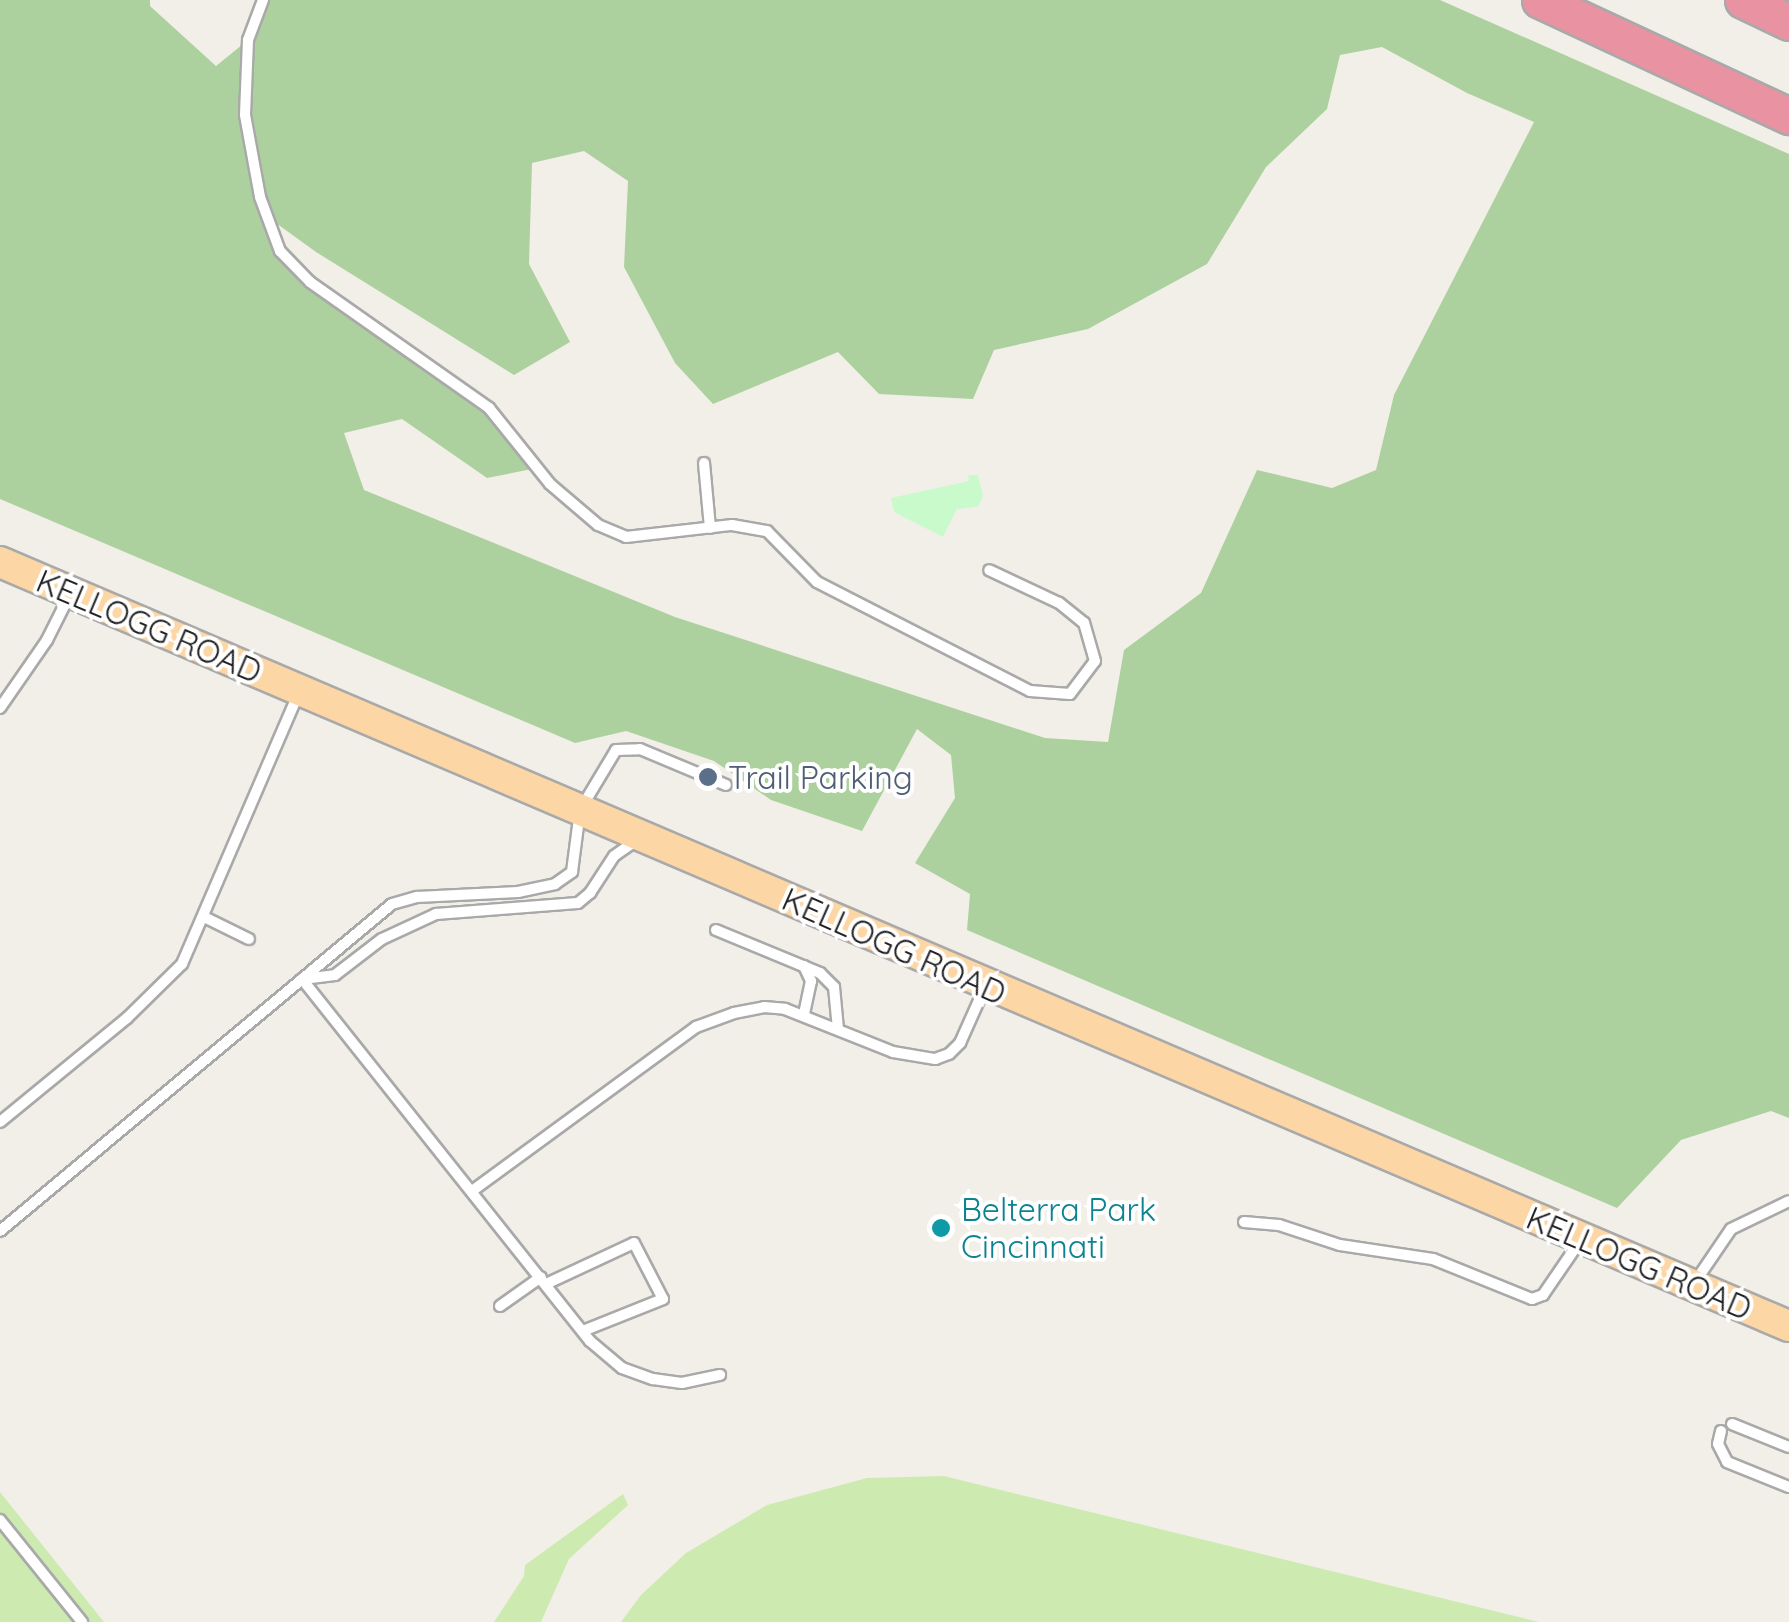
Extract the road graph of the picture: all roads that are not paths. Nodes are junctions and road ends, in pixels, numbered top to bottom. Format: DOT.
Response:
graph roads {
  1 [pos="263,0"];
  2 [pos="1540,0"];
  3 [pos="1744,0"];
  4 [pos="1789,22"];
  5 [pos="1789,116"];
  6 [pos="704,463"];
  7 [pos="710,528"];
  8 [pos="0,562"];
  9 [pos="989,570"];
  10 [pos="71,592"];
  11 [pos="300,691"];
  12 [pos="0,708"];
  13 [pos="726,785"];
  14 [pos="580,810"];
  15 [pos="641,836"];
  16 [pos="204,917"];
  17 [pos="716,930"];
  18 [pos="250,939"];
  19 [pos="803,965"];
  20 [pos="302,980"];
  21 [pos="985,986"];
  22 [pos="804,1014"];
  23 [pos="838,1030"];
  24 [pos="0,1122"];
  25 [pos="472,1191"];
  26 [pos="1789,1201"];
  27 [pos="1244,1222"];
  28 [pos="0,1231"];
  29 [pos="1581,1240"];
  30 [pos="544,1280"];
  31 [pos="1693,1286"];
  32 [pos="500,1306"];
  33 [pos="1789,1326"];
  34 [pos="582,1331"];
  35 [pos="720,1375"];
  36 [pos="1732,1424"];
  37 [pos="1721,1431"];
  38 [pos="1789,1448"];
  39 [pos="1789,1487"];
  40 [pos="0,1520"];
  41 [pos="82,1622"];
  1 -- 7 [label="lane"];
  2 -- 5 [label="highway"];
  3 -- 4 [label="highway"];
  6 -- 7 [label="lane"];
  7 -- 9 [label="lane"];
  8 -- 10 [label="main road, KELLOGG ROAD"];
  10 -- 11 [label="main road, KELLOGG ROAD"];
  10 -- 12 [label="lane"];
  11 -- 14 [label="main road, KELLOGG ROAD"];
  11 -- 16 [label="lane"];
  13 -- 14 [label="lane"];
  14 -- 15 [label="main road, KELLOGG ROAD"];
  14 -- 20 [label="lane"];
  15 -- 20 [label="lane"];
  15 -- 21 [label="main road, KELLOGG ROAD"];
  16 -- 18 [label="lane"];
  16 -- 24 [label="lane"];
  17 -- 19 [label="lane"];
  19 -- 22 [label="lane"];
  19 -- 23 [label="lane"];
  20 -- 25 [label="lane"];
  20 -- 28 [label="lane"];
  21 -- 23 [label="lane"];
  21 -- 29 [label="main road, KELLOGG ROAD"];
  22 -- 23 [label="lane"];
  22 -- 25 [label="lane"];
  25 -- 30 [label="lane"];
  26 -- 31 [label="lane"];
  27 -- 29 [label="lane"];
  29 -- 31 [label="main road, KELLOGG ROAD"];
  30 -- 32 [label="lane"];
  30 -- 34 [label="lane"];
  30 -- 34 [label="lane"];
  31 -- 33 [label="main road, KELLOGG ROAD"];
  34 -- 35 [label="lane"];
  36 -- 38 [label="lane"];
  37 -- 39 [label="lane"];
  40 -- 41 [label="lane"];
}
